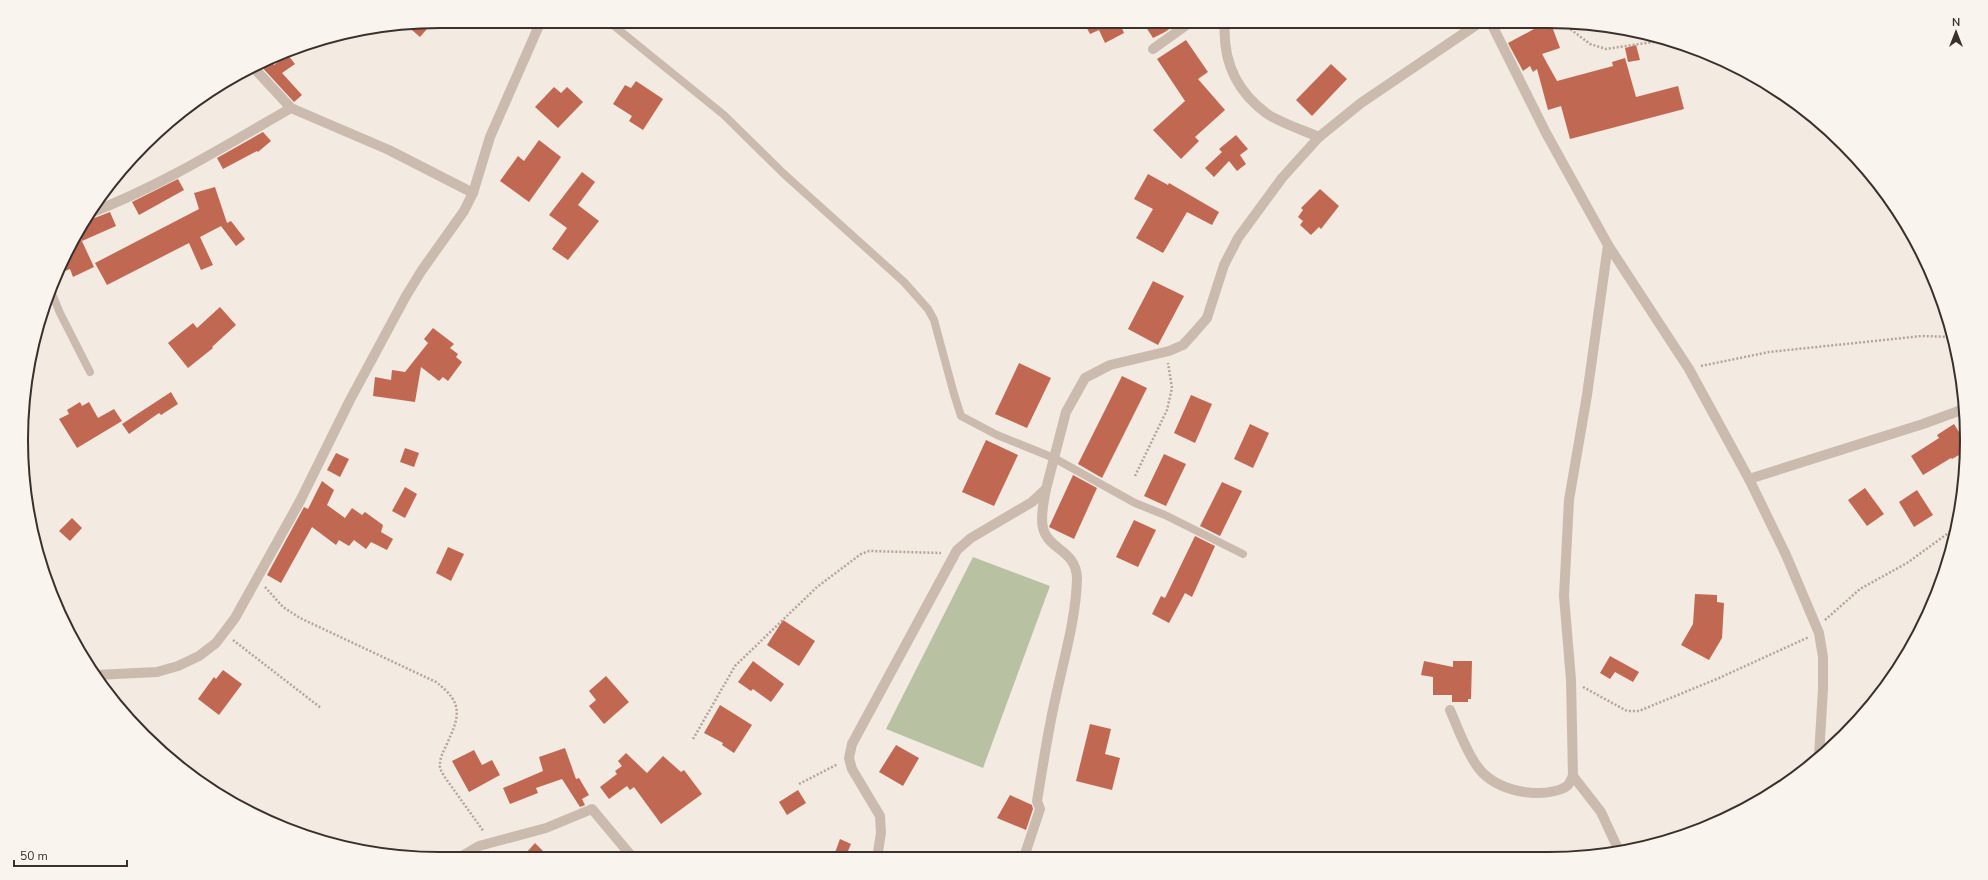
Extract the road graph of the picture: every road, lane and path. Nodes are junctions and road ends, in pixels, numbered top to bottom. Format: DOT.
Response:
graph roads {
  1 [pos="538,28"];
  2 [pos="617,28"];
  3 [pos="1182,28"];
  4 [pos="1225,28"];
  5 [pos="1472,28"];
  6 [pos="1494,28"];
  7 [pos="1570,29"];
  8 [pos="1654,42"];
  9 [pos="1153,49"];
  10 [pos="257,71"];
  11 [pos="291,108"];
  12 [pos="1319,137"];
  13 [pos="473,193"];
  14 [pos="98,210"];
  15 [pos="1608,245"];
  16 [pos="54,298"];
  17 [pos="1947,337"];
  18 [pos="1169,351"];
  19 [pos="1689,369"];
  20 [pos="90,372"];
  21 [pos="1959,411"];
  22 [pos="1054,458"];
  23 [pos="1135,476"];
  24 [pos="1748,479"];
  25 [pos="1046,489"];
  26 [pos="1949,532"];
  27 [pos="957,550"];
  28 [pos="1243,554"];
  29 [pos="259,578"];
  30 [pos="1818,630"];
  31 [pos="225,633"];
  32 [pos="101,675"];
  33 [pos="1571,680"];
  34 [pos="321,708"];
  35 [pos="1450,710"];
  36 [pos="693,739"];
  37 [pos="1819,751"];
  38 [pos="849,758"];
  39 [pos="1572,776"];
  40 [pos="800,784"];
  41 [pos="491,842"];
  42 [pos="1617,846"];
  43 [pos="469,852"];
  44 [pos="628,852"];
  45 [pos="878,852"];
  46 [pos="1026,852"];
  1 -- 13 [label="street"];
  2 -- 22 [label="lane"];
  3 -- 9 [label="street"];
  4 -- 12 [label="street"];
  5 -- 12 [label="street"];
  6 -- 15 [label="street"];
  7 -- 8 [label="path"];
  10 -- 11 [label="street"];
  11 -- 13 [label="street"];
  11 -- 14 [label="street"];
  12 -- 18 [label="street"];
  13 -- 29 [label="street"];
  15 -- 19 [label="street"];
  15 -- 33 [label="street"];
  16 -- 20 [label="lane"];
  17 -- 19 [label="path"];
  18 -- 22 [label="street"];
  18 -- 23 [label="path"];
  19 -- 24 [label="street"];
  21 -- 24 [label="street"];
  22 -- 25 [label="street"];
  22 -- 28 [label="lane"];
  24 -- 30 [label="street"];
  25 -- 27 [label="street"];
  25 -- 46 [label="street"];
  26 -- 30 [label="path"];
  27 -- 36 [label="path"];
  27 -- 38 [label="street"];
  29 -- 31 [label="street"];
  29 -- 41 [label="path"];
  30 -- 33 [label="path"];
  30 -- 37 [label="street"];
  31 -- 32 [label="street"];
  31 -- 34 [label="path"];
  33 -- 39 [label="street"];
  35 -- 39 [label="street"];
  38 -- 40 [label="path"];
  38 -- 45 [label="street"];
  39 -- 42 [label="street"];
  41 -- 43 [label="street"];
  41 -- 44 [label="street"];
}
